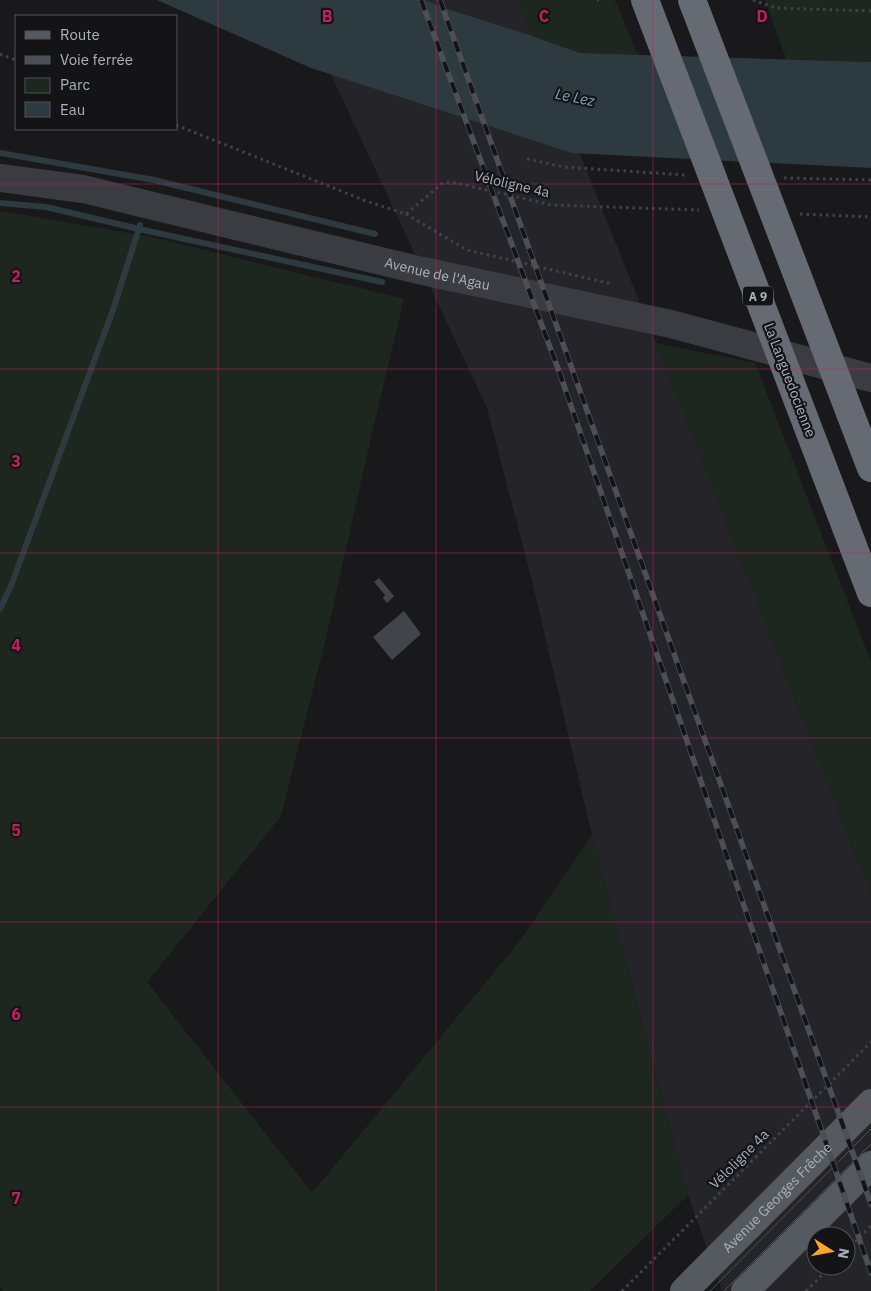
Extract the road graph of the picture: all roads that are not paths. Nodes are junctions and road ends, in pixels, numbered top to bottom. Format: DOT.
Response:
graph roads {
  1 [pos="644,0"];
  2 [pos="692,0"];
  3 [pos="0,178"];
  4 [pos="871,378"];
  5 [pos="871,468"];
  6 [pos="871,593"];
  7 [pos="871,1103"];
  8 [pos="871,1165"];
  9 [pos="684,1291"];
  10 [pos="745,1291"];
  1 -- 6 [label="highway, La Languedocienne / A 9, bridge"];
  2 -- 5 [label="highway, bridge"];
  3 -- 4 [label="street, Avenue de l'Agau"];
  7 -- 9 [label="main road, Avenue Georges Frêche"];
  8 -- 10 [label="main road"];
}
